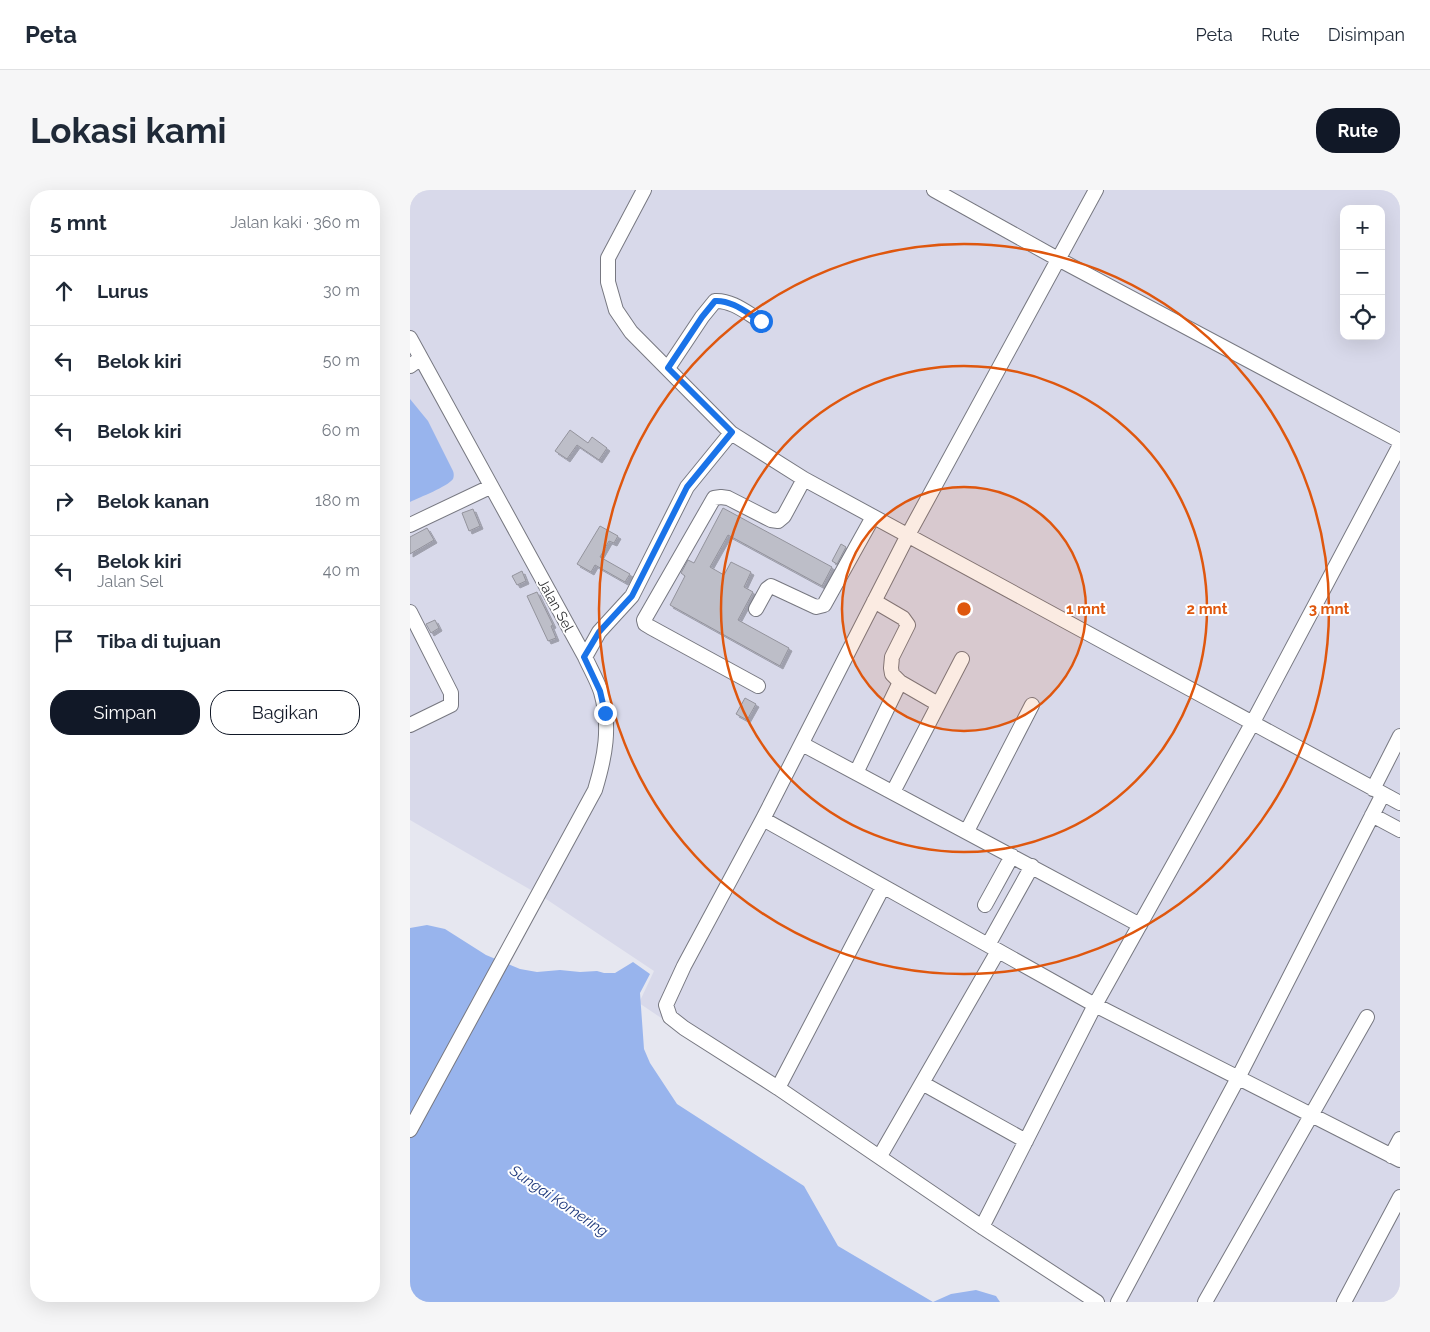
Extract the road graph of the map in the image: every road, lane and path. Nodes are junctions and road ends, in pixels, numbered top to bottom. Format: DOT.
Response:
graph roads {
  1 [pos="644,190"];
  2 [pos="934,190"];
  3 [pos="1096,190"];
  4 [pos="1058,259"];
  5 [pos="761,321"];
  6 [pos="410,338"];
  7 [pos="415,362"];
  8 [pos="668,368"];
  9 [pos="732,432"];
  10 [pos="1400,441"];
  11 [pos="1400,446"];
  12 [pos="804,479"];
  13 [pos="490,487"];
  14 [pos="873,517"];
  15 [pos="410,525"];
  16 [pos="908,535"];
  17 [pos="632,596"];
  18 [pos="874,601"];
  19 [pos="652,605"];
  20 [pos="756,609"];
  21 [pos="410,612"];
  22 [pos="599,632"];
  23 [pos="572,633"];
  24 [pos="584,657"];
  25 [pos="962,659"];
  26 [pos="900,682"];
  27 [pos="758,686"];
  28 [pos="938,704"];
  29 [pos="1032,705"];
  30 [pos="1253,722"];
  31 [pos="410,725"];
  32 [pos="1400,736"];
  33 [pos="802,744"];
  34 [pos="856,773"];
  35 [pos="1378,791"];
  36 [pos="893,792"];
  37 [pos="1400,803"];
  38 [pos="1372,815"];
  39 [pos="763,819"];
  40 [pos="1400,830"];
  41 [pos="967,831"];
  42 [pos="1012,856"];
  43 [pos="1032,866"];
  44 [pos="883,886"];
  45 [pos="985,905"];
  46 [pos="1140,925"];
  47 [pos="993,948"];
  48 [pos="1095,1005"];
  49 [pos="1367,1017"];
  50 [pos="1238,1078"];
  51 [pos="922,1083"];
  52 [pos="778,1088"];
  53 [pos="1312,1115"];
  54 [pos="410,1130"];
  55 [pos="1400,1139"];
  56 [pos="1026,1141"];
  57 [pos="880,1156"];
  58 [pos="1396,1158"];
  59 [pos="1400,1197"];
  60 [pos="982,1227"];
  61 [pos="1097,1302"];
  62 [pos="1118,1302"];
  63 [pos="1205,1302"];
  64 [pos="1344,1302"];
  1 -- 8 [label="street"];
  2 -- 4 [label="street"];
  3 -- 4 [label="street"];
  4 -- 10 [label="street"];
  4 -- 16 [label="street"];
  5 -- 8 [label="street"];
  6 -- 7 [label="street, Jalan Sel"];
  7 -- 13 [label="street, Jalan Sel"];
  8 -- 9 [label="street"];
  9 -- 12 [label="street"];
  9 -- 17 [label="street"];
  11 -- 30 [label="street"];
  12 -- 14 [label="street"];
  12 -- 19 [label="street"];
  13 -- 15 [label="street"];
  13 -- 23 [label="street, Jalan Sel"];
  14 -- 16 [label="street"];
  14 -- 20 [label="street"];
  16 -- 18 [label="street"];
  16 -- 30 [label="street"];
  17 -- 19 [label="street"];
  17 -- 22 [label="street"];
  18 -- 26 [label="street"];
  18 -- 33 [label="street"];
  19 -- 27 [label="street"];
  21 -- 31 [label="street"];
  22 -- 23 [label="street"];
  22 -- 24 [label="street"];
  23 -- 24 [label="street, Jalan Sel"];
  24 -- 54 [label="street, Jalan Sel"];
  25 -- 28 [label="street"];
  26 -- 28 [label="street"];
  26 -- 34 [label="street"];
  28 -- 36 [label="street"];
  29 -- 41 [label="street"];
  30 -- 35 [label="street"];
  30 -- 46 [label="street"];
  32 -- 35 [label="street"];
  33 -- 34 [label="street"];
  33 -- 39 [label="street"];
  34 -- 36 [label="street"];
  35 -- 37 [label="street"];
  35 -- 38 [label="street"];
  36 -- 41 [label="street"];
  38 -- 40 [label="street"];
  38 -- 50 [label="street"];
  39 -- 44 [label="street"];
  39 -- 52 [label="street"];
  41 -- 42 [label="street"];
  42 -- 43 [label="street"];
  42 -- 45 [label="street"];
  43 -- 46 [label="street"];
  43 -- 47 [label="street"];
  44 -- 47 [label="street"];
  44 -- 52 [label="street"];
  46 -- 48 [label="street"];
  47 -- 48 [label="street"];
  47 -- 51 [label="street"];
  48 -- 50 [label="street"];
  48 -- 56 [label="street"];
  49 -- 53 [label="street"];
  50 -- 53 [label="street"];
  50 -- 62 [label="street"];
  51 -- 56 [label="street"];
  51 -- 57 [label="street"];
  52 -- 57 [label="street"];
  53 -- 58 [label="street"];
  53 -- 63 [label="street"];
  55 -- 58 [label="street"];
  56 -- 60 [label="street"];
  57 -- 60 [label="street"];
  59 -- 64 [label="street"];
  60 -- 61 [label="street"];
}
